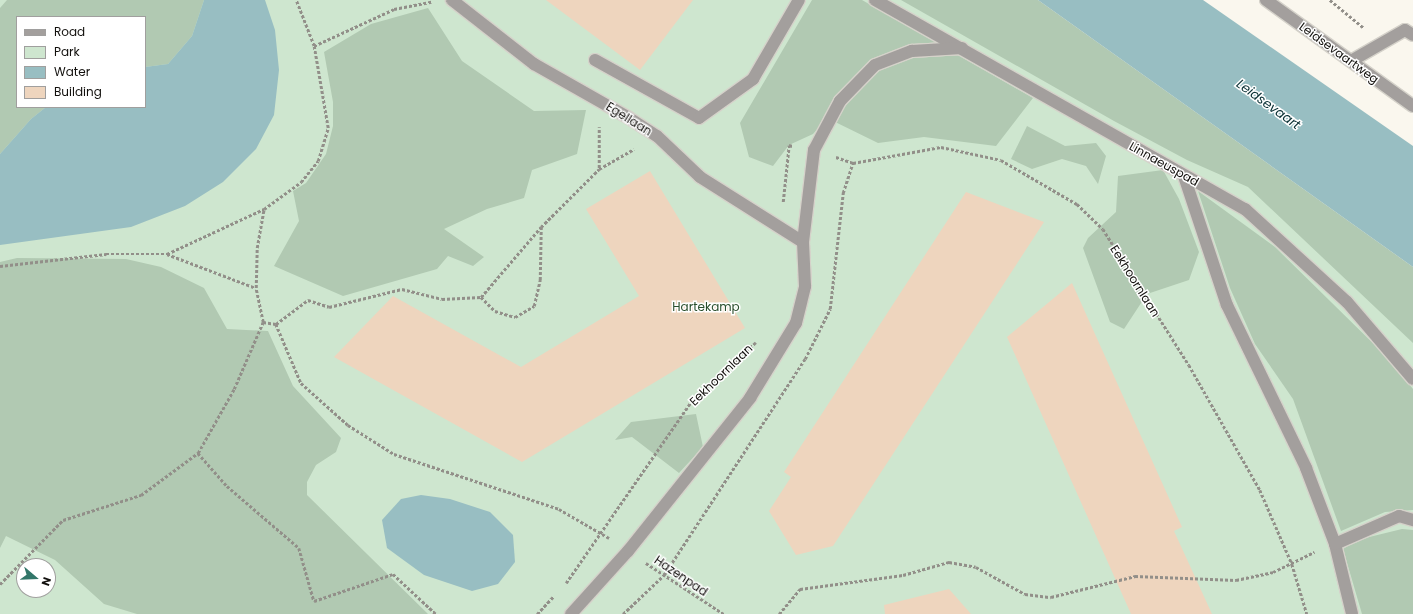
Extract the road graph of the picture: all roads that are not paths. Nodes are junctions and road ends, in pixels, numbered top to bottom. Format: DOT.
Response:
graph roads {
  1 [pos="452,0"];
  2 [pos="799,0"];
  3 [pos="875,0"];
  4 [pos="1266,0"];
  5 [pos="1413,35"];
  6 [pos="962,48"];
  7 [pos="595,60"];
  8 [pos="1351,62"];
  9 [pos="1413,106"];
  10 [pos="1184,176"];
  11 [pos="803,242"];
  12 [pos="1413,379"];
  13 [pos="1413,520"];
  14 [pos="1335,544"];
  15 [pos="571,614"];
  16 [pos="1352,614"];
  1 -- 11 [label="street, Egellaan"];
  2 -- 7 [label="street"];
  3 -- 6 [label="street, Linnaeuspad"];
  4 -- 8 [label="street, Leidsevaartweg"];
  5 -- 8 [label="street"];
  6 -- 10 [label="street, Linnaeuspad"];
  6 -- 11 [label="street"];
  8 -- 9 [label="street, Leidsevaartweg"];
  10 -- 12 [label="street, Linnaeuspad"];
  10 -- 14 [label="street"];
  11 -- 15 [label="street"];
  13 -- 14 [label="street"];
  14 -- 16 [label="street"];
}
